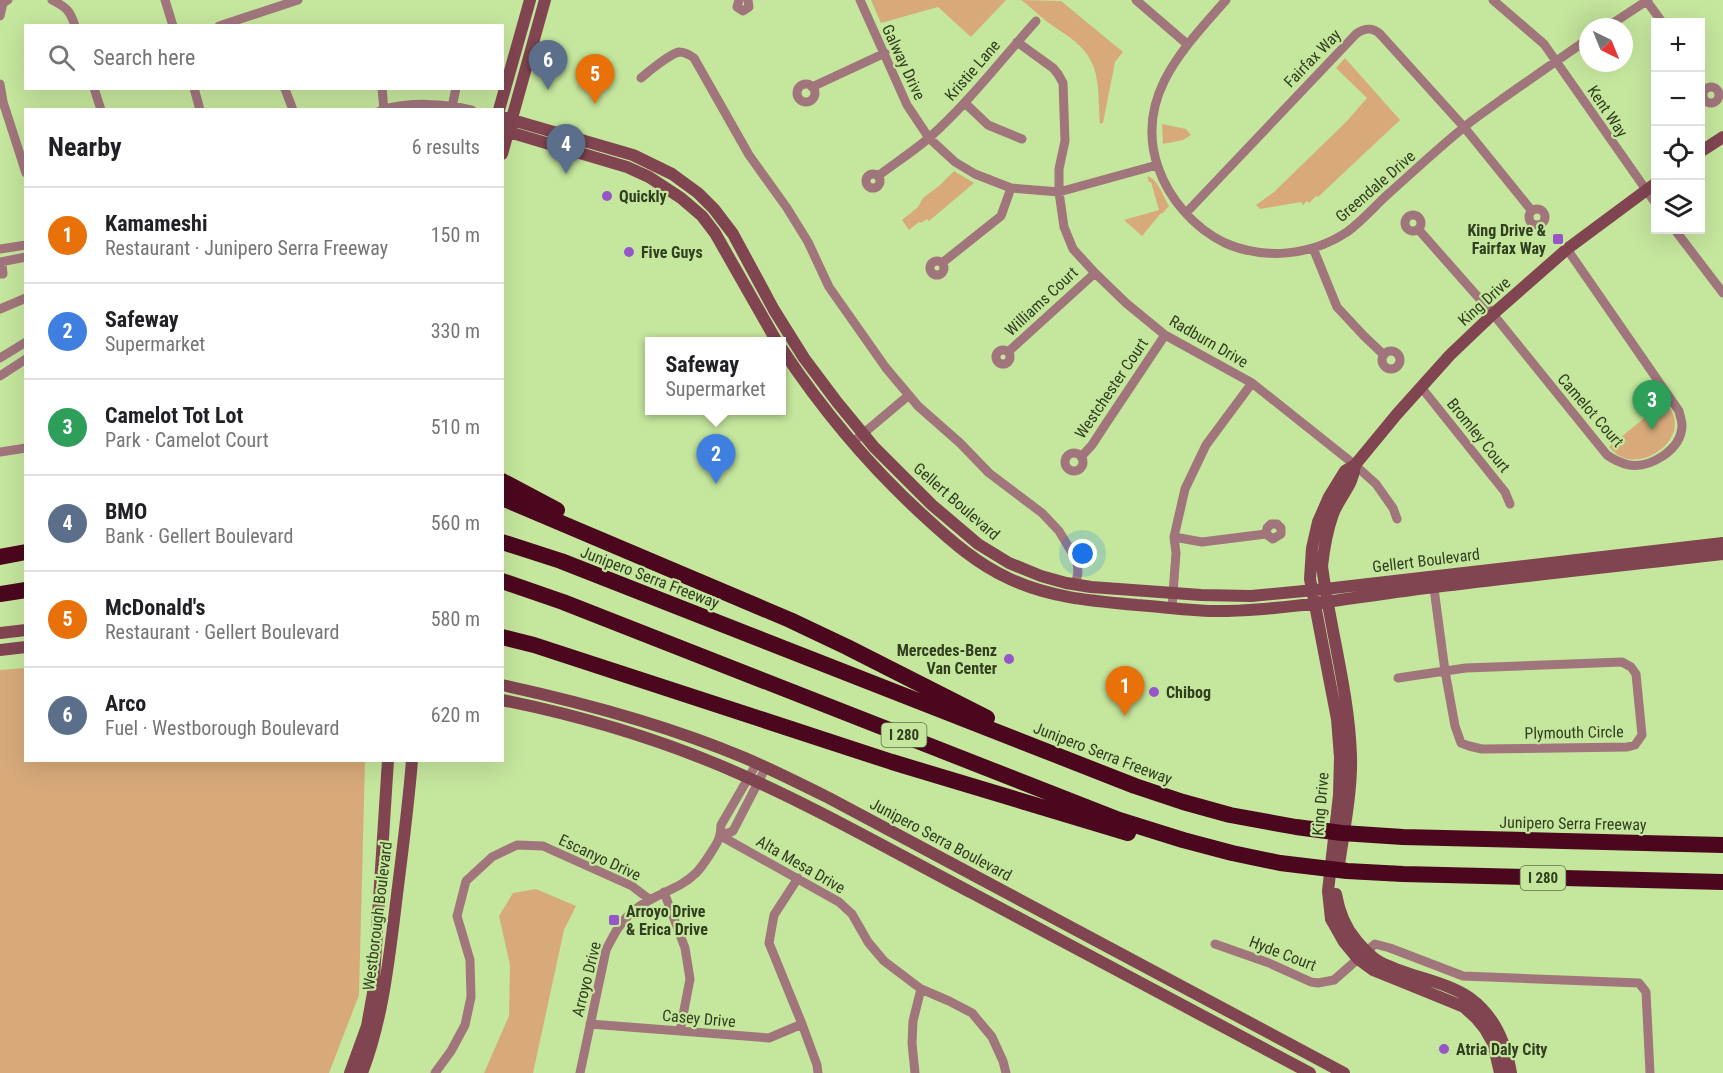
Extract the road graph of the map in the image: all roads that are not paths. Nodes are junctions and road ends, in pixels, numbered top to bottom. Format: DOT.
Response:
graph roads {
  1 [pos="9,0"];
  2 [pos="52,0"];
  3 [pos="165,0"];
  4 [pos="260,0"];
  5 [pos="298,0"];
  6 [pos="530,0"];
  7 [pos="545,0"];
  8 [pos="739,0"];
  9 [pos="748,0"];
  10 [pos="860,0"];
  11 [pos="1136,0"];
  12 [pos="1226,0"];
  13 [pos="1493,0"];
  14 [pos="1647,0"];
  15 [pos="264,11"];
  16 [pos="0,16"];
  17 [pos="1620,18"];
  18 [pos="1659,18"];
  19 [pos="1036,21"];
  20 [pos="74,24"];
  21 [pos="172,24"];
  22 [pos="225,24"];
  23 [pos="1017,42"];
  24 [pos="1187,44"];
  25 [pos="1579,45"];
  26 [pos="885,53"];
  27 [pos="1556,61"];
  28 [pos="641,78"];
  29 [pos="0,84"];
  30 [pos="812,87"];
  31 [pos="95,90"];
  32 [pos="195,90"];
  33 [pos="285,90"];
  34 [pos="382,90"];
  35 [pos="456,90"];
  36 [pos="964,103"];
  37 [pos="453,107"];
  38 [pos="99,108"];
  39 [pos="200,108"];
  40 [pos="292,108"];
  41 [pos="383,108"];
  42 [pos="389,108"];
  43 [pos="459,108"];
  44 [pos="500,108"];
  45 [pos="507,118"];
  46 [pos="1464,127"];
  47 [pos="506,131"];
  48 [pos="929,138"];
  49 [pos="1023,139"];
  50 [pos="1721,141"];
  51 [pos="1705,150"];
  52 [pos="1157,165"];
  53 [pos="24,167"];
  54 [pos="878,176"];
  55 [pos="1651,187"];
  56 [pos="1011,188"];
  57 [pos="1059,192"];
  58 [pos="1532,211"];
  59 [pos="1186,213"];
  60 [pos="1418,229"];
  61 [pos="1678,234"];
  62 [pos="24,245"];
  63 [pos="1313,248"];
  64 [pos="0,249"];
  65 [pos="1567,249"];
  66 [pos="24,257"];
  67 [pos="1,262"];
  68 [pos="942,263"];
  69 [pos="1095,273"];
  70 [pos="0,274"];
  71 [pos="1723,293"];
  72 [pos="24,299"];
  73 [pos="0,309"];
  74 [pos="1493,314"];
  75 [pos="1165,334"];
  76 [pos="774,337"];
  77 [pos="24,343"];
  78 [pos="1008,352"];
  79 [pos="786,355"];
  80 [pos="1384,355"];
  81 [pos="0,358"];
  82 [pos="24,360"];
  83 [pos="0,376"];
  84 [pos="1252,383"];
  85 [pos="1421,387"];
  86 [pos="909,396"];
  87 [pos="864,434"];
  88 [pos="852,443"];
  89 [pos="24,448"];
  90 [pos="0,452"];
  91 [pos="1081,457"];
  92 [pos="1354,465"];
  93 [pos="504,482"];
  94 [pos="504,499"];
  95 [pos="1510,504"];
  96 [pos="1397,519"];
  97 [pos="1266,534"];
  98 [pos="1174,537"];
  99 [pos="600,538"];
  100 [pos="504,543"];
  101 [pos="1723,543"];
  102 [pos="24,552"];
  103 [pos="1723,554"];
  104 [pos="0,556"];
  105 [pos="1433,581"];
  106 [pos="504,582"];
  107 [pos="1075,585"];
  108 [pos="1312,589"];
  109 [pos="24,590"];
  110 [pos="504,590"];
  111 [pos="1173,593"];
  112 [pos="0,594"];
  113 [pos="1323,598"];
  114 [pos="563,602"];
  115 [pos="1172,607"];
  116 [pos="24,630"];
  117 [pos="0,633"];
  118 [pos="504,639"];
  119 [pos="24,647"];
  120 [pos="0,650"];
  121 [pos="1445,671"];
  122 [pos="1398,678"];
  123 [pos="504,685"];
  124 [pos="504,700"];
  125 [pos="1008,736"];
  126 [pos="388,762"];
  127 [pos="412,762"];
  128 [pos="761,765"];
  129 [pos="754,780"];
  130 [pos="721,836"];
  131 [pos="1723,845"];
  132 [pos="1247,856"];
  133 [pos="798,878"];
  134 [pos="1723,882"];
  135 [pos="664,892"];
  136 [pos="649,899"];
  137 [pos="1215,944"];
  138 [pos="1362,955"];
  139 [pos="921,989"];
  140 [pos="590,1024"];
  141 [pos="802,1024"];
  142 [pos="680,1031"];
  143 [pos="351,1073"];
  144 [pos="362,1073"];
  145 [pos="435,1073"];
  146 [pos="580,1073"];
  147 [pos="818,1073"];
  148 [pos="915,1073"];
  149 [pos="1006,1073"];
  150 [pos="1310,1073"];
  151 [pos="1344,1073"];
  152 [pos="1500,1073"];
  153 [pos="1511,1073"];
  154 [pos="1650,1073"];
  1 -- 16 [label="street"];
  2 -- 20 [label="street"];
  3 -- 21 [label="street"];
  4 -- 15 [label="street"];
  5 -- 15 [label="street"];
  6 -- 44 [label="main road"];
  7 -- 45 [label="main road"];
  8 -- 9 [label="street"];
  10 -- 26 [label="street, Galway Drive"];
  11 -- 24 [label="street"];
  12 -- 24 [label="street, Greendale Drive"];
  13 -- 27 [label="street, Kent Way"];
  14 -- 17 [label="street"];
  14 -- 18 [label="street"];
  15 -- 22 [label="street"];
  19 -- 23 [label="street, Kristie Lane"];
  23 -- 36 [label="street, Kristie Lane"];
  23 -- 57 [label="street, Radburn Drive"];
  24 -- 52 [label="street, Greendale Drive"];
  25 -- 27 [label="street, Greendale Drive"];
  26 -- 30 [label="street"];
  26 -- 48 [label="street, Galway Drive"];
  27 -- 46 [label="street, Greendale Drive"];
  27 -- 55 [label="street, Kent Way"];
  28 -- 86 [label="street"];
  29 -- 53 [label="street"];
  31 -- 38 [label="street"];
  32 -- 39 [label="street"];
  33 -- 40 [label="street"];
  34 -- 41 [label="street"];
  35 -- 37 [label="street"];
  36 -- 48 [label="street, Kristie Lane"];
  36 -- 49 [label="street"];
  37 -- 42 [label="street"];
  37 -- 43 [label="street"];
  45 -- 47 [label="main road"];
  45 -- 87 [label="main road, Gellert Boulevard"];
  46 -- 58 [label="street, Fairfax Way"];
  46 -- 59 [label="street, Fairfax Way"];
  46 -- 63 [label="street, Greendale Drive"];
  47 -- 76 [label="main road"];
  48 -- 54 [label="street, Kristie Lane"];
  48 -- 56 [label="street, Galway Drive"];
  50 -- 51 [label="main road"];
  52 -- 57 [label="street, Galway Drive"];
  52 -- 59 [label="street, Greendale Drive"];
  55 -- 65 [label="main road, King Drive"];
  56 -- 57 [label="street, Galway Drive"];
  56 -- 68 [label="street"];
  57 -- 69 [label="street, Radburn Drive"];
  59 -- 63 [label="street, Greendale Drive"];
  60 -- 74 [label="street, Camelot Court"];
  61 -- 71 [label="street"];
  62 -- 64 [label="street"];
  63 -- 80 [label="street"];
  65 -- 74 [label="main road, King Drive"];
  65 -- 74 [label="street, Camelot Court"];
  66 -- 67 [label="street"];
  67 -- 70 [label="street"];
  69 -- 75 [label="street, Radburn Drive"];
  69 -- 78 [label="street, Williams Court"];
  72 -- 73 [label="street"];
  74 -- 85 [label="main road, King Drive"];
  75 -- 84 [label="street, Radburn Drive"];
  75 -- 91 [label="street, Westchester Court"];
  77 -- 81 [label="street"];
  79 -- 88 [label="main road, Gellert Boulevard"];
  82 -- 83 [label="street"];
  84 -- 92 [label="street, Radburn Drive"];
  84 -- 98 [label="street"];
  85 -- 92 [label="main road, King Drive"];
  85 -- 95 [label="street, Bromley Court"];
  86 -- 87 [label="street"];
  86 -- 107 [label="street"];
  87 -- 88 [label="street"];
  87 -- 107 [label="main road, Gellert Boulevard"];
  88 -- 115 [label="main road, Gellert Boulevard"];
  89 -- 90 [label="street"];
  92 -- 96 [label="street, Radburn Drive"];
  92 -- 108 [label="main road, King Drive"];
  92 -- 113 [label="main road, King Drive"];
  93 -- 99 [label="highway"];
  94 -- 99 [label="highway"];
  97 -- 98 [label="street"];
  98 -- 111 [label="street"];
  99 -- 125 [label="highway"];
  100 -- 125 [label="highway, Junipero Serra Freeway / I 280"];
  101 -- 105 [label="main road, Gellert Boulevard"];
  102 -- 104 [label="highway"];
  103 -- 105 [label="main road, Gellert Boulevard"];
  105 -- 113 [label="main road, Gellert Boulevard"];
  105 -- 121 [label="street, Plymouth Circle"];
  106 -- 114 [label="highway, I 280"];
  107 -- 111 [label="main road, Gellert Boulevard"];
  108 -- 111 [label="main road, Gellert Boulevard"];
  108 -- 113 [label="main road, Gellert Boulevard"];
  109 -- 112 [label="highway"];
  110 -- 114 [label="highway"];
  111 -- 115 [label="street"];
  113 -- 115 [label="main road, Gellert Boulevard"];
  113 -- 138 [label="main road, King Drive"];
  114 -- 132 [label="highway, I 280"];
  116 -- 117 [label="main road"];
  118 -- 132 [label="highway"];
  119 -- 120 [label="main road"];
  121 -- 121 [label="street, Plymouth Circle"];
  121 -- 122 [label="street"];
  123 -- 128 [label="main road, Junipero Serra Boulevard"];
  124 -- 129 [label="main road, Junipero Serra Boulevard"];
  125 -- 131 [label="highway, Junipero Serra Freeway / I 280"];
  126 -- 143 [label="main road, Westborough Boulevard"];
  127 -- 144 [label="main road, Westborough Boulevard"];
  128 -- 129 [label="street, Arroyo Drive"];
  128 -- 151 [label="main road, Junipero Serra Boulevard"];
  129 -- 130 [label="street, Arroyo Drive"];
  129 -- 150 [label="main road, Junipero Serra Boulevard"];
  130 -- 133 [label="street, Alta Mesa Drive"];
  130 -- 135 [label="street, Arroyo Drive"];
  132 -- 134 [label="highway, I 280"];
  133 -- 139 [label="street, Alta Mesa Drive"];
  133 -- 141 [label="street"];
  135 -- 136 [label="street, Arroyo Drive"];
  135 -- 142 [label="street"];
  136 -- 140 [label="street, Arroyo Drive"];
  136 -- 145 [label="street, Escanyo Drive"];
  137 -- 138 [label="street, Hyde Court"];
  138 -- 152 [label="main road, King Drive"];
  138 -- 153 [label="main road, King Drive"];
  138 -- 154 [label="street"];
  139 -- 148 [label="street"];
  139 -- 149 [label="street, Alta Mesa Drive"];
  140 -- 142 [label="street, Casey Drive"];
  140 -- 146 [label="street, Arroyo Drive"];
  141 -- 142 [label="street, Casey Drive"];
  141 -- 147 [label="street"];
}
